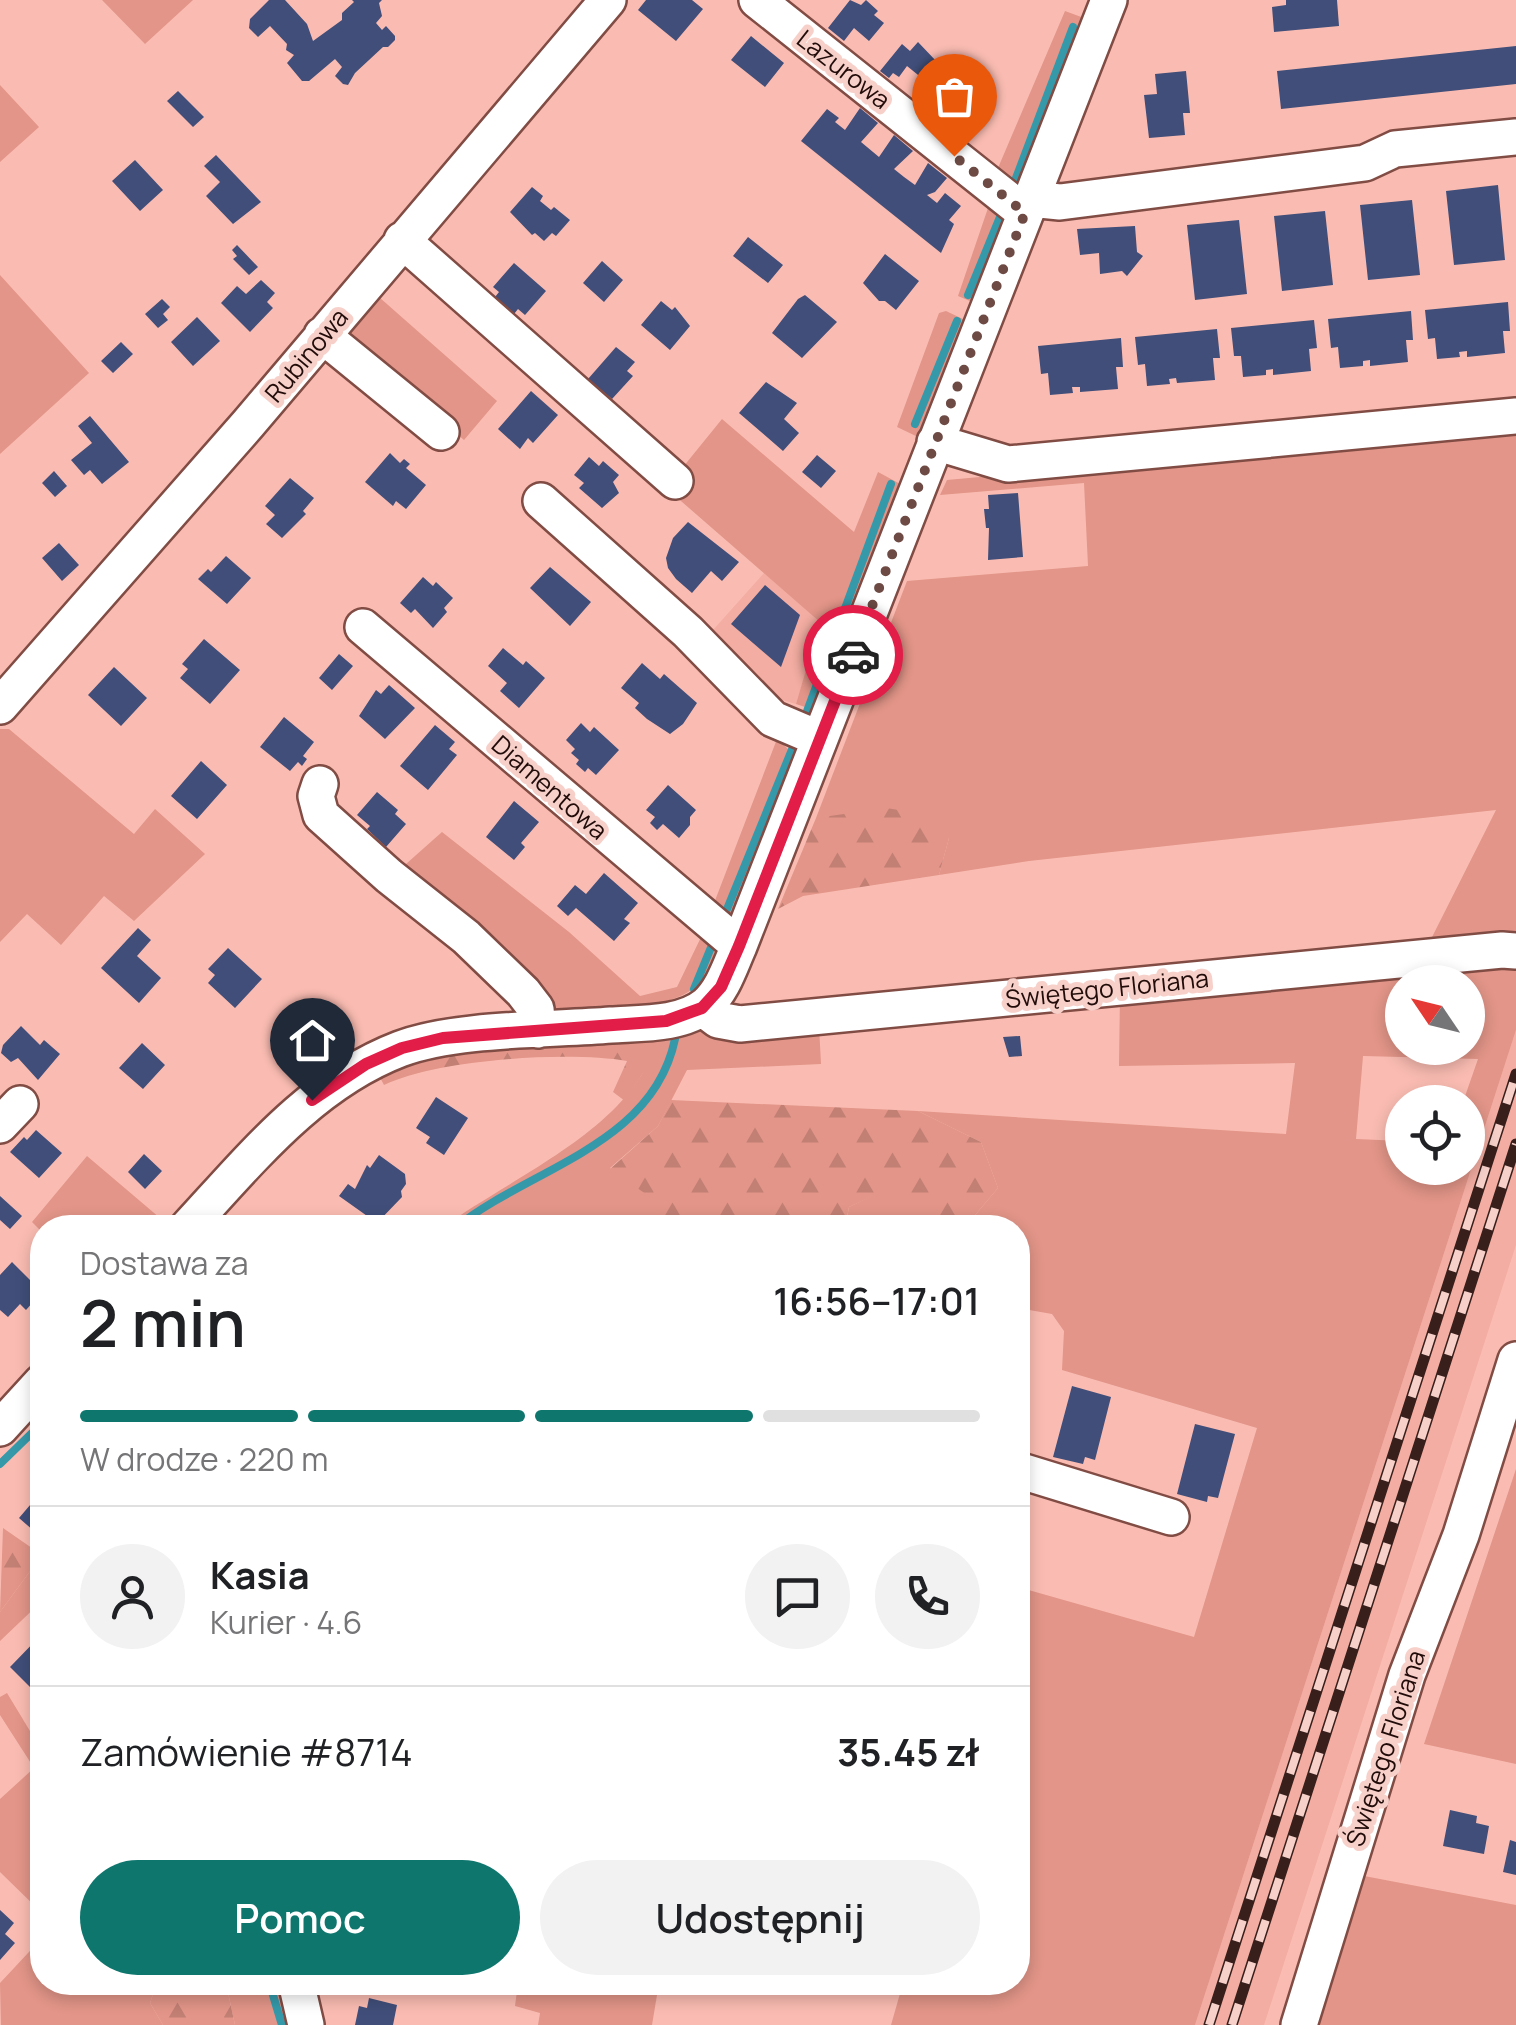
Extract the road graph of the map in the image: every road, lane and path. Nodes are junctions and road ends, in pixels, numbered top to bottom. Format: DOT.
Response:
graph roads {
  1 [pos="608,0"];
  2 [pos="757,0"];
  3 [pos="1109,0"];
  4 [pos="1516,138"];
  5 [pos="1028,206"];
  6 [pos="402,240"];
  7 [pos="322,335"];
  8 [pos="1516,416"];
  9 [pos="440,432"];
  10 [pos="935,442"];
  11 [pos="674,481"];
  12 [pos="541,500"];
  13 [pos="363,627"];
  14 [pos="0,706"];
  15 [pos="820,739"];
  16 [pos="320,784"];
  17 [pos="739,946"];
  18 [pos="1516,951"];
  19 [pos="702,1008"];
  20 [pos="538,1030"];
  21 [pos="199,1215"];
  22 [pos="1516,1360"];
  23 [pos="30,1398"];
  24 [pos="0,1428"];
  25 [pos="1030,1474"];
  26 [pos="1170,1517"];
  27 [pos="299,1995"];
  28 [pos="306,2025"];
  29 [pos="1298,2025"];
  1 -- 6 [label="street, Rubinowa"];
  2 -- 5 [label="street, Lazurowa"];
  3 -- 5 [label="street"];
  4 -- 5 [label="street"];
  5 -- 10 [label="street"];
  6 -- 7 [label="street, Rubinowa"];
  6 -- 11 [label="street"];
  7 -- 9 [label="street"];
  7 -- 14 [label="street, Rubinowa"];
  8 -- 10 [label="street"];
  10 -- 15 [label="street"];
  12 -- 15 [label="street"];
  13 -- 17 [label="street, Diamentowa"];
  15 -- 17 [label="street"];
  16 -- 20 [label="street"];
  17 -- 19 [label="street"];
  18 -- 19 [label="street, Świętego Floriana"];
  19 -- 20 [label="street"];
  20 -- 21 [label="street"];
  22 -- 29 [label="street, Świętego Floriana"];
  23 -- 24 [label="street"];
  25 -- 26 [label="street"];
  27 -- 28 [label="street"];
}
